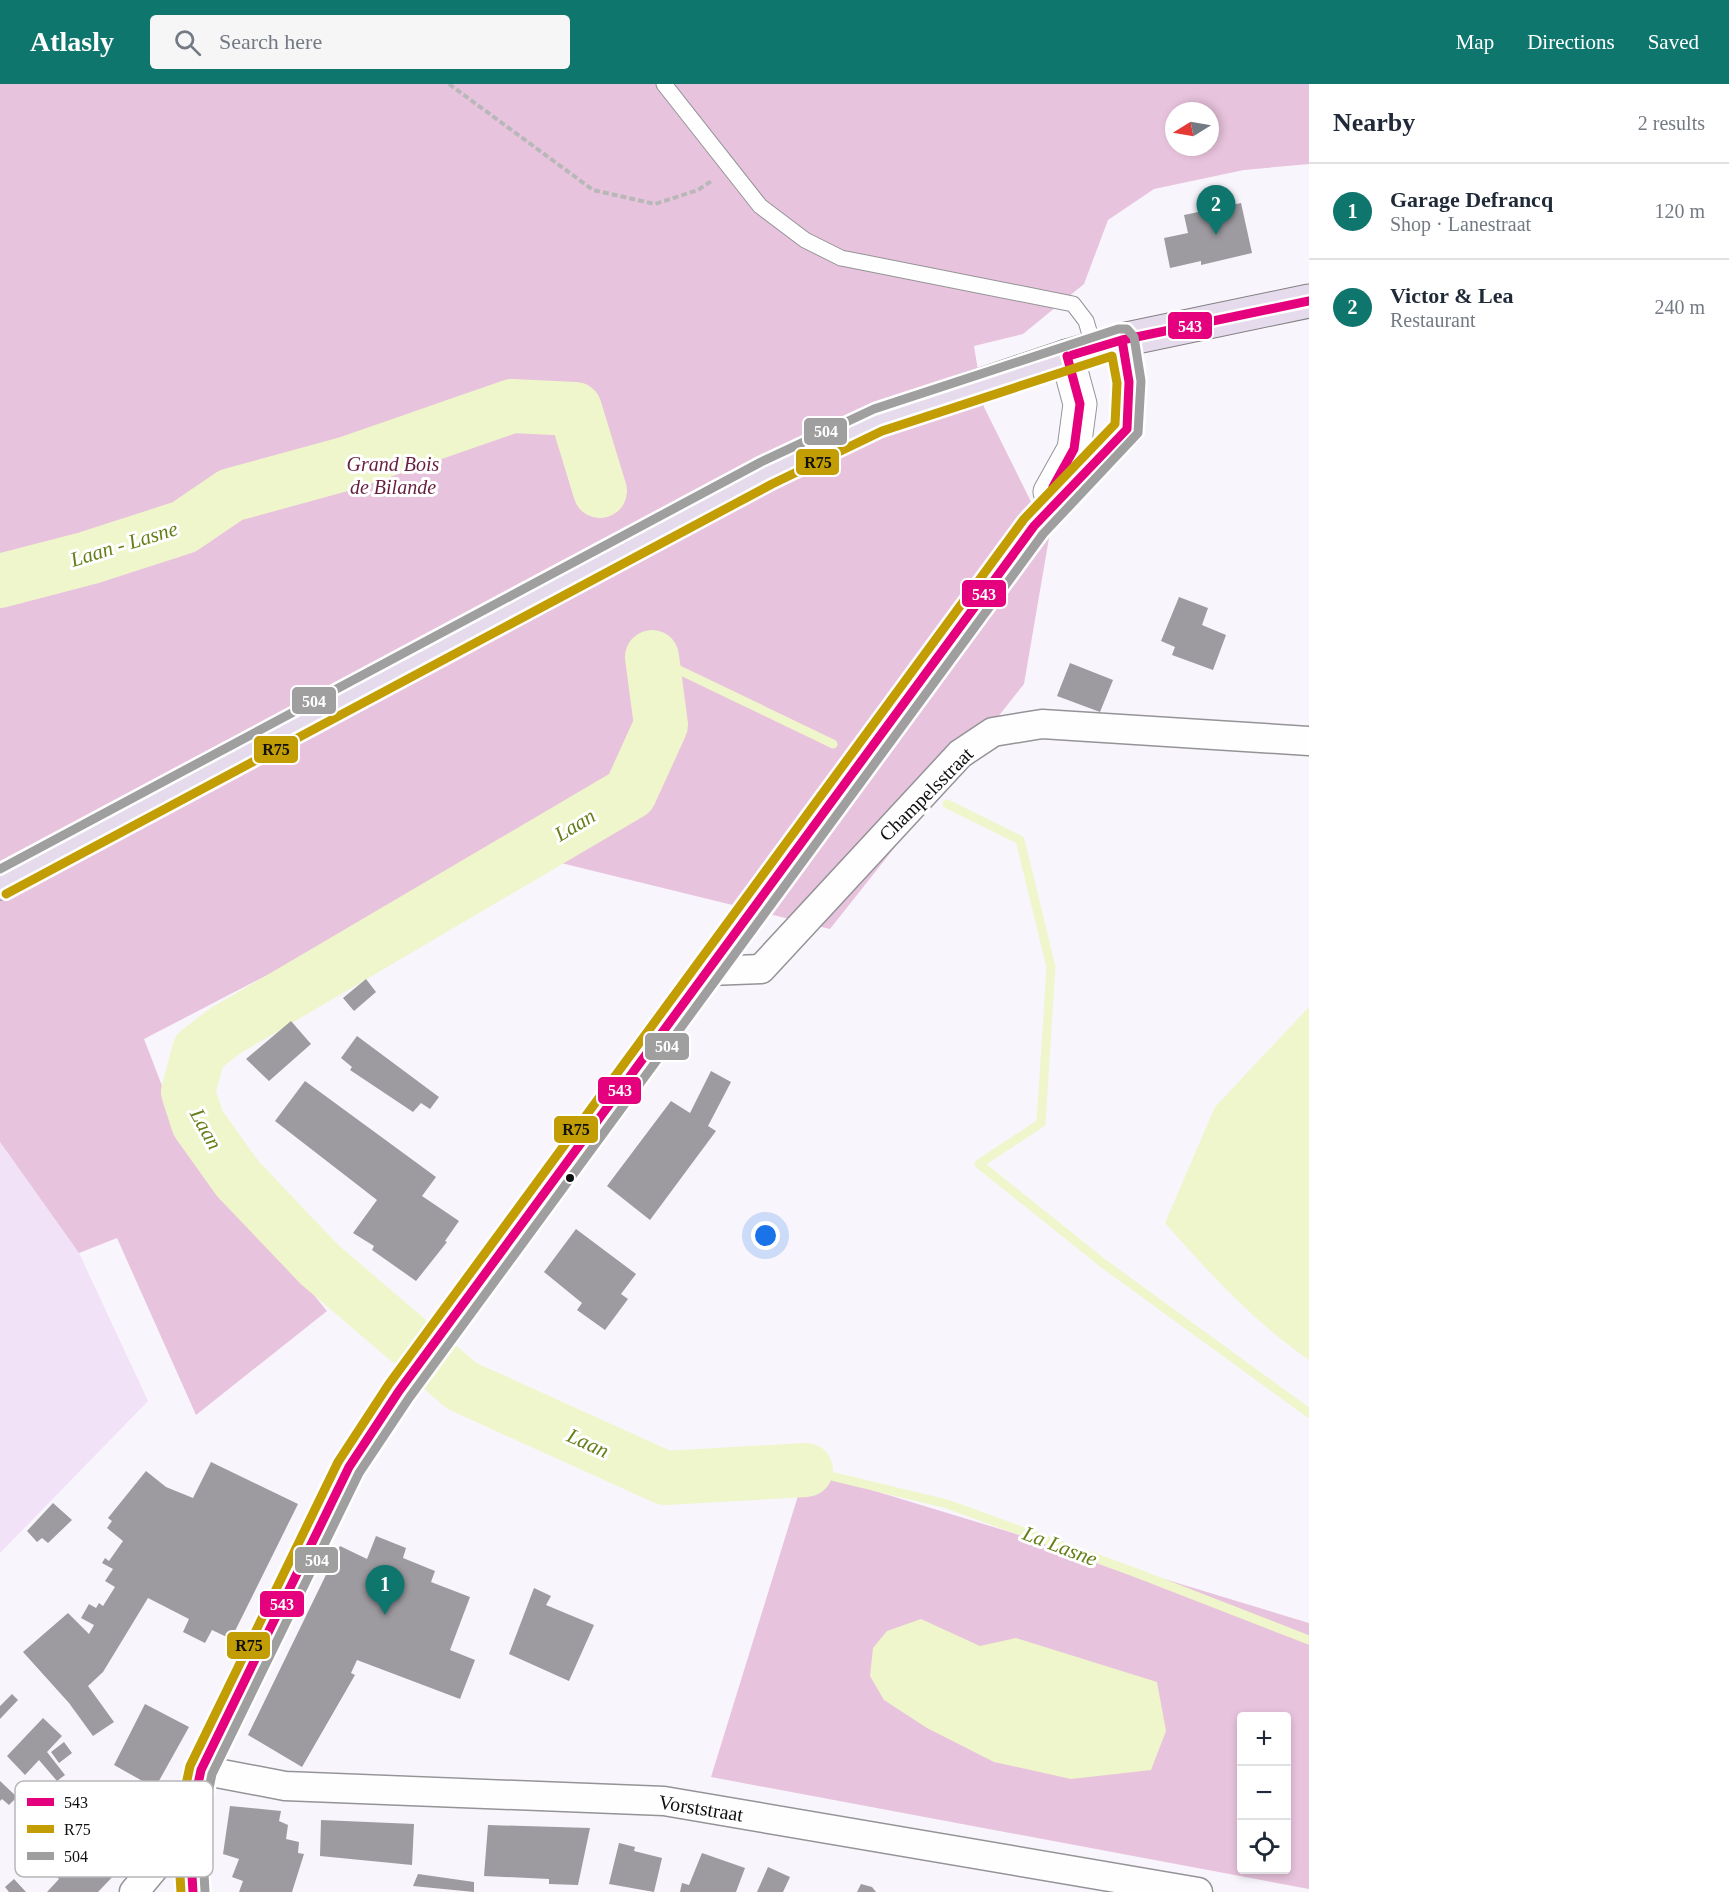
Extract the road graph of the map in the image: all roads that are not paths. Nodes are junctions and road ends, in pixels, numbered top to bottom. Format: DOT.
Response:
graph roads {
  1 [pos="664,84"];
  2 [pos="1309,300"];
  3 [pos="1094,348"];
  4 [pos="1034,526"];
  5 [pos="1306,742"];
  6 [pos="0,883"];
  7 [pos="709,971"];
  8 [pos="201,1770"];
  9 [pos="199,1781"];
  10 [pos="146,1877"];
  11 [pos="192,1877"];
  12 [pos="134,1892"];
  13 [pos="193,1892"];
  14 [pos="1198,1892"];
  1 -- 3 [label="lane"];
  2 -- 3 [label="main road"];
  3 -- 4 [label="street"];
  3 -- 4 [label="street"];
  3 -- 6 [label="main road"];
  4 -- 7 [label="street"];
  5 -- 7 [label="street, Champelsstraat"];
  7 -- 8 [label="street"];
  8 -- 9 [label="street"];
  8 -- 14 [label="street, Vorststraat"];
  10 -- 12 [label="street"];
  11 -- 13 [label="street"];
}
